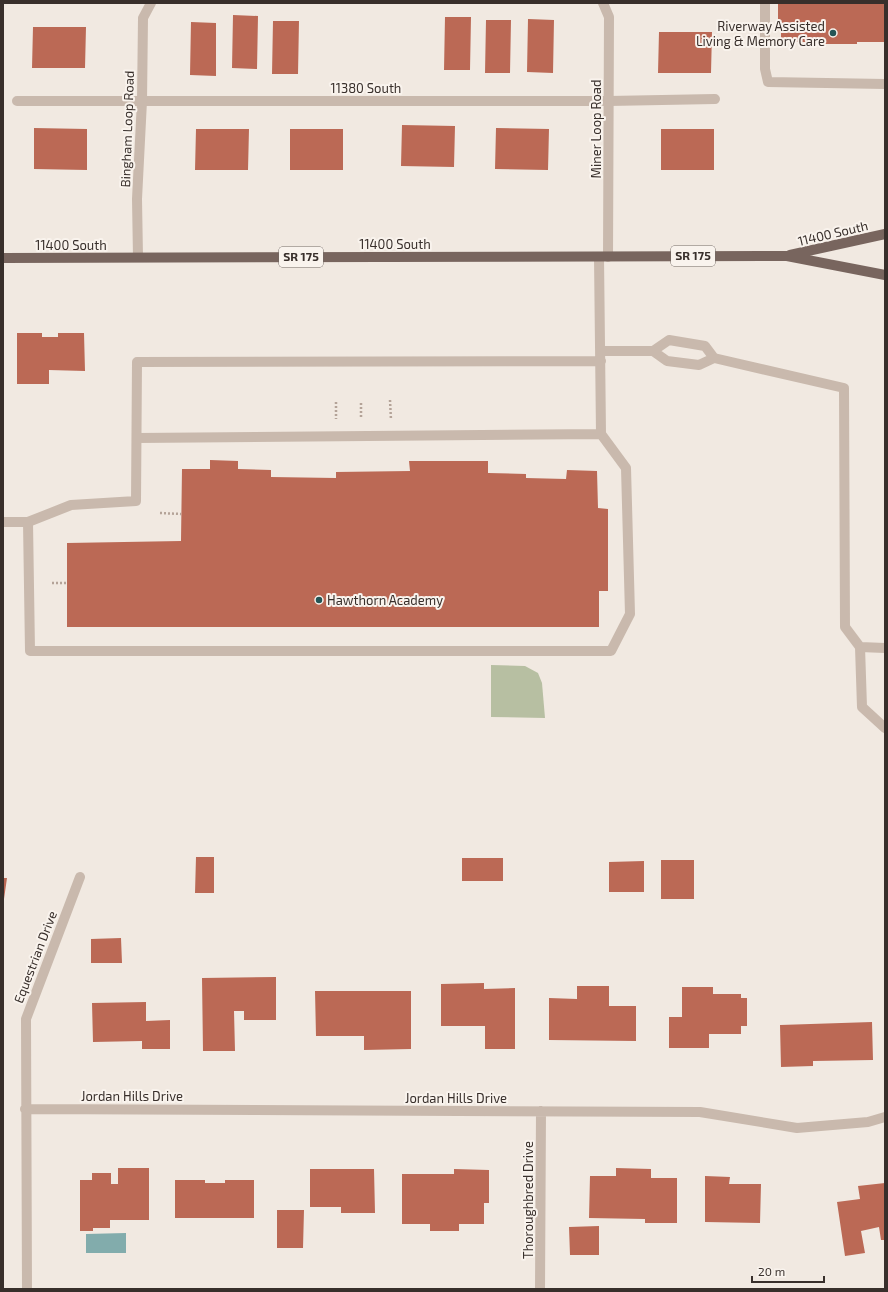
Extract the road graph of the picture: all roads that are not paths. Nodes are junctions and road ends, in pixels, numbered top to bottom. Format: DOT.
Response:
graph roads {
  1 [pos="151,3"];
  2 [pos="603,3"];
  3 [pos="765,3"];
  4 [pos="885,84"];
  5 [pos="715,99"];
  6 [pos="17,101"];
  7 [pos="142,101"];
  8 [pos="609,101"];
  9 [pos="885,234"];
  10 [pos="787,256"];
  11 [pos="604,257"];
  12 [pos="3,258"];
  13 [pos="138,258"];
  14 [pos="885,275"];
  15 [pos="654,351"];
  16 [pos="600,356"];
  17 [pos="714,358"];
  18 [pos="602,434"];
  19 [pos="137,438"];
  20 [pos="3,522"];
  21 [pos="28,522"];
  22 [pos="860,647"];
  23 [pos="885,648"];
  24 [pos="885,728"];
  25 [pos="80,877"];
  26 [pos="25,1109"];
  27 [pos="541,1111"];
  28 [pos="885,1117"];
  29 [pos="27,1289"];
  30 [pos="540,1289"];
  1 -- 7 [label="street, Bingham Loop Road"];
  2 -- 8 [label="street, Miner Loop Road"];
  3 -- 4 [label="street"];
  5 -- 8 [label="street, 11380 South"];
  6 -- 7 [label="street, 11380 South"];
  7 -- 8 [label="street, 11380 South"];
  7 -- 13 [label="street, Bingham Loop Road"];
  8 -- 11 [label="street, Miner Loop Road"];
  9 -- 10 [label="main road, 11400 South / SR 175"];
  10 -- 11 [label="main road, 11400 South / SR 175"];
  10 -- 14 [label="main road, 11400 South / SR 175"];
  11 -- 13 [label="main road, 11400 South / SR 175"];
  11 -- 16 [label="street, Miner Loop Road"];
  12 -- 13 [label="main road, 11400 South / SR 175"];
  15 -- 16 [label="street"];
  15 -- 17 [label="street"];
  15 -- 17 [label="street"];
  16 -- 18 [label="street, Miner Loop Road"];
  16 -- 19 [label="street"];
  17 -- 22 [label="street"];
  18 -- 19 [label="street"];
  18 -- 21 [label="street"];
  19 -- 21 [label="street"];
  20 -- 21 [label="street"];
  22 -- 23 [label="street"];
  22 -- 24 [label="street"];
  25 -- 26 [label="street, Equestrian Drive"];
  26 -- 27 [label="street, Jordan Hills Drive"];
  26 -- 29 [label="street, Equestrian Drive"];
  27 -- 28 [label="street, Jordan Hills Drive"];
  27 -- 30 [label="street, Thoroughbred Drive"];
}
